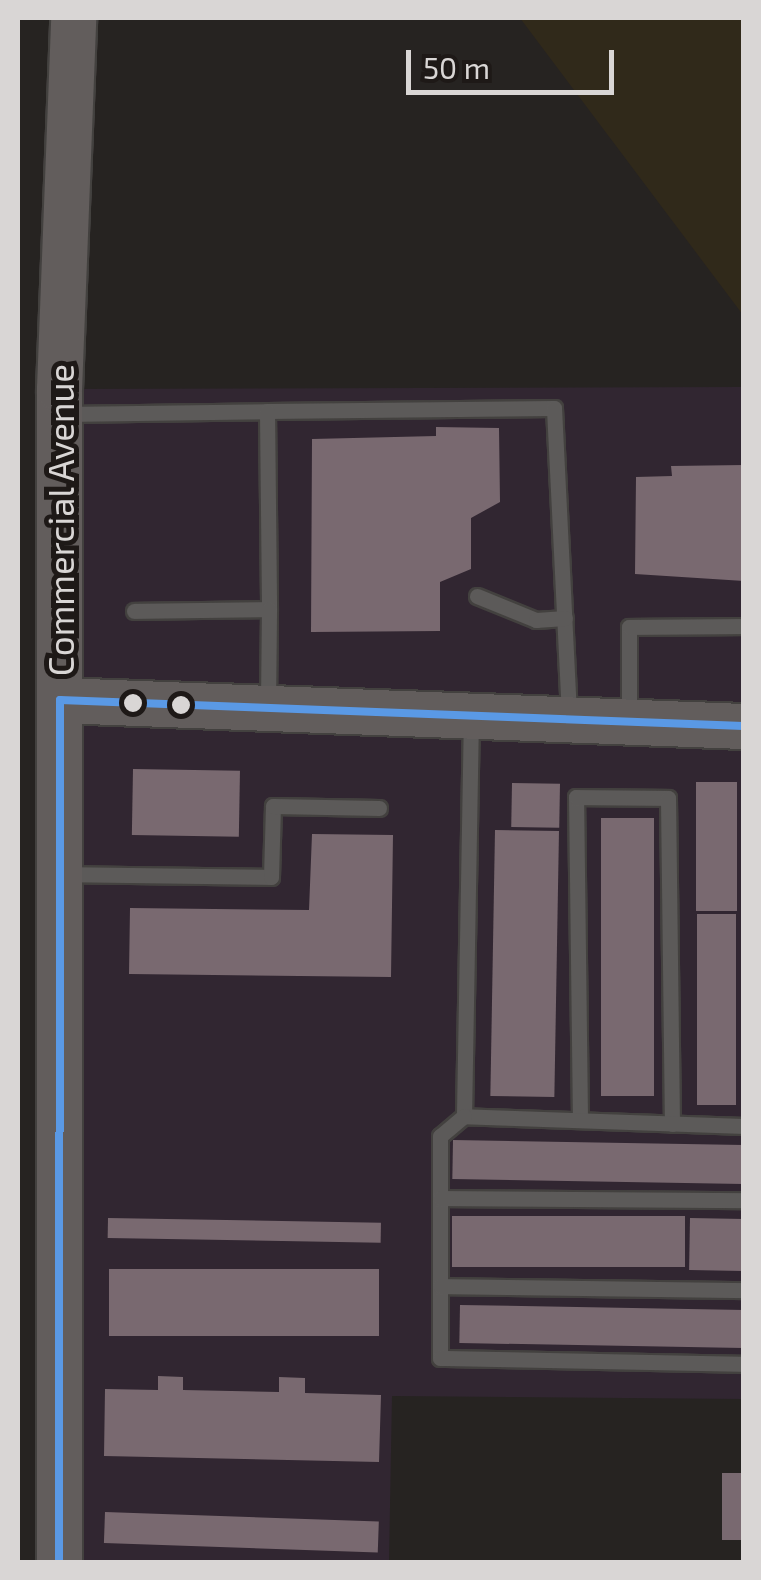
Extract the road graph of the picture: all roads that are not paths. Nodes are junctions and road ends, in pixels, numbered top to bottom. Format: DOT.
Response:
graph roads {
  1 [pos="73,18"];
  2 [pos="268,411"];
  3 [pos="59,414"];
  4 [pos="477,596"];
  5 [pos="268,609"];
  6 [pos="134,611"];
  7 [pos="565,618"];
  8 [pos="744,626"];
  9 [pos="60,700"];
  10 [pos="268,708"];
  11 [pos="471,719"];
  12 [pos="570,724"];
  13 [pos="744,726"];
  14 [pos="629,727"];
  15 [pos="378,808"];
  16 [pos="58,874"];
  17 [pos="464,1116"];
  18 [pos="580,1120"];
  19 [pos="672,1124"];
  20 [pos="744,1126"];
  21 [pos="440,1198"];
  22 [pos="744,1200"];
  23 [pos="440,1286"];
  24 [pos="744,1290"];
  25 [pos="744,1364"];
  26 [pos="60,1562"];
  1 -- 3 [label="street, Commercial Avenue"];
  2 -- 3 [label="lane"];
  2 -- 5 [label="lane"];
  2 -- 7 [label="lane"];
  3 -- 9 [label="street, Commercial Avenue"];
  4 -- 7 [label="lane"];
  5 -- 6 [label="lane"];
  5 -- 10 [label="lane"];
  7 -- 12 [label="lane"];
  8 -- 14 [label="lane"];
  9 -- 10 [label="street"];
  9 -- 16 [label="street, Commercial Avenue"];
  10 -- 11 [label="street"];
  11 -- 12 [label="street"];
  11 -- 17 [label="lane"];
  12 -- 14 [label="street"];
  13 -- 14 [label="street"];
  15 -- 16 [label="lane"];
  16 -- 26 [label="street, Commercial Avenue"];
  17 -- 18 [label="lane"];
  17 -- 21 [label="lane"];
  18 -- 19 [label="lane"];
  18 -- 19 [label="lane"];
  19 -- 20 [label="lane"];
  21 -- 22 [label="lane"];
  21 -- 23 [label="lane"];
  23 -- 24 [label="lane"];
  23 -- 25 [label="lane"];
}
